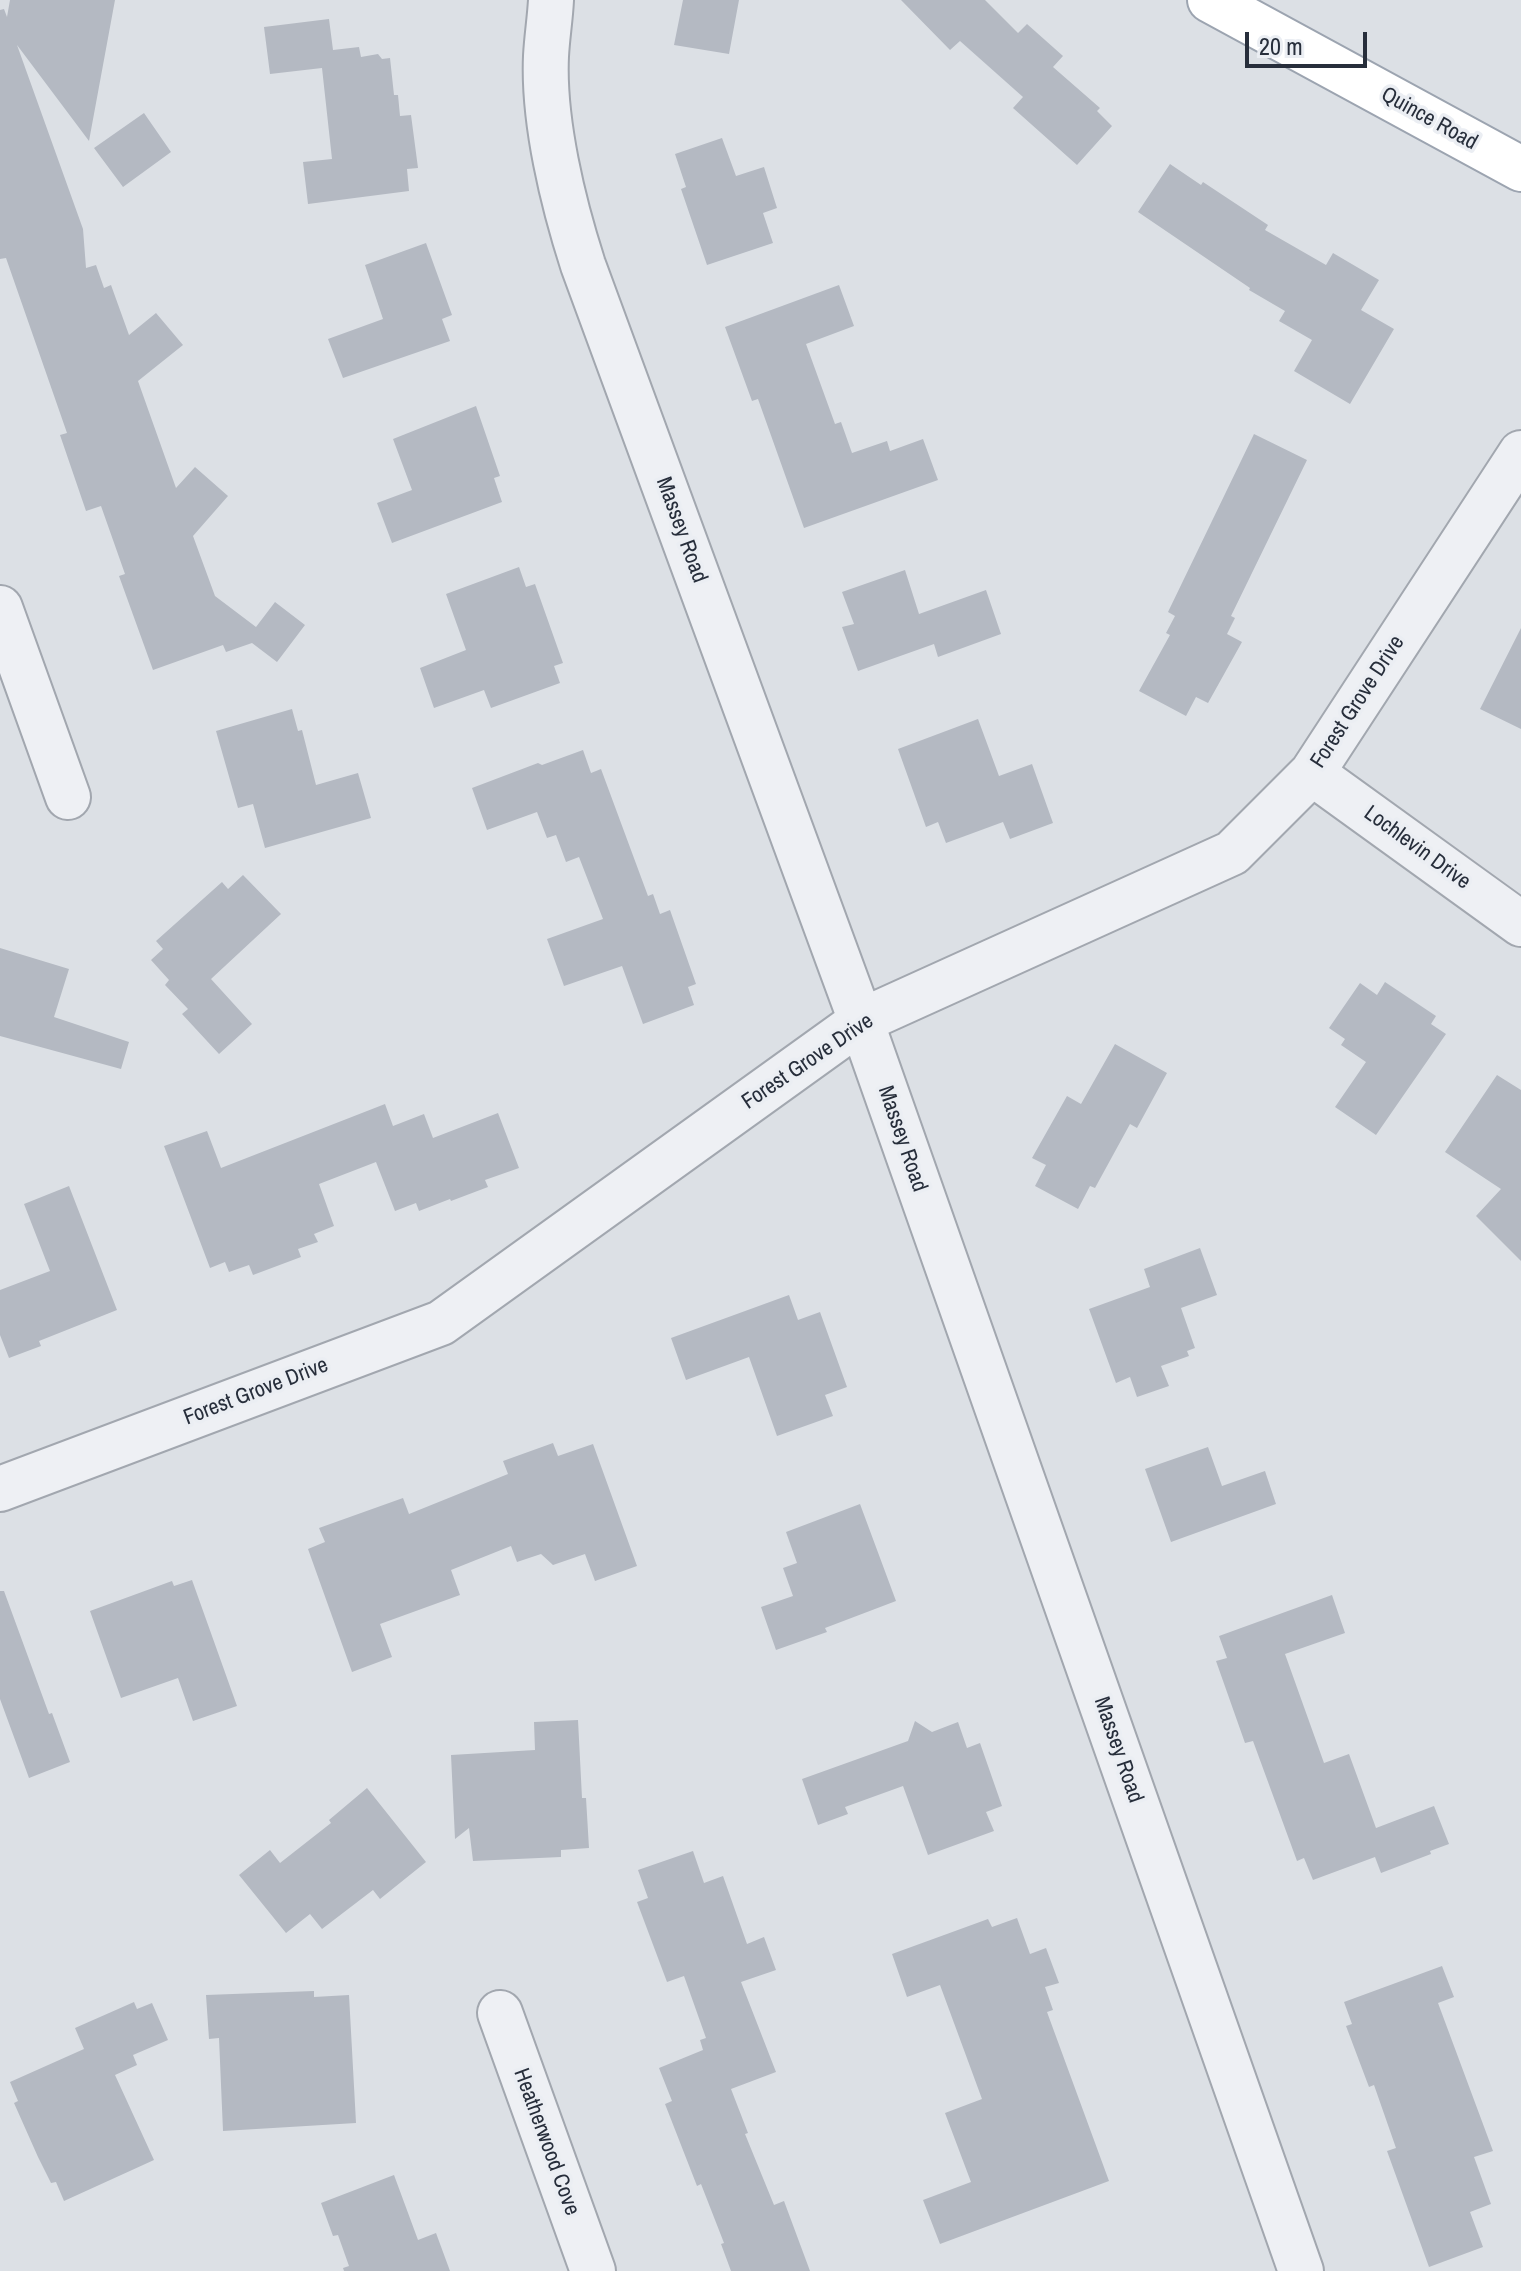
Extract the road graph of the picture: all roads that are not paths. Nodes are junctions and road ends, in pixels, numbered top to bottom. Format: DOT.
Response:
graph roads {
  1 [pos="551,0"];
  2 [pos="1210,0"];
  3 [pos="1521,169"];
  4 [pos="1521,453"];
  5 [pos="0,608"];
  6 [pos="1312,773"];
  7 [pos="68,797"];
  8 [pos="1521,924"];
  9 [pos="861,1021"];
  10 [pos="0,1489"];
  11 [pos="500,2013"];
  12 [pos="593,2271"];
  13 [pos="1301,2271"];
  1 -- 9 [label="street, Massey Road"];
  2 -- 3 [label="main road, Quince Road"];
  4 -- 6 [label="street, Forest Grove Drive"];
  5 -- 7 [label="street"];
  6 -- 8 [label="street, Lochlevin Drive"];
  6 -- 9 [label="street, Forest Grove Drive"];
  9 -- 10 [label="street, Forest Grove Drive"];
  9 -- 13 [label="street, Massey Road"];
  11 -- 12 [label="street, Heatherwood Cove"];
}
